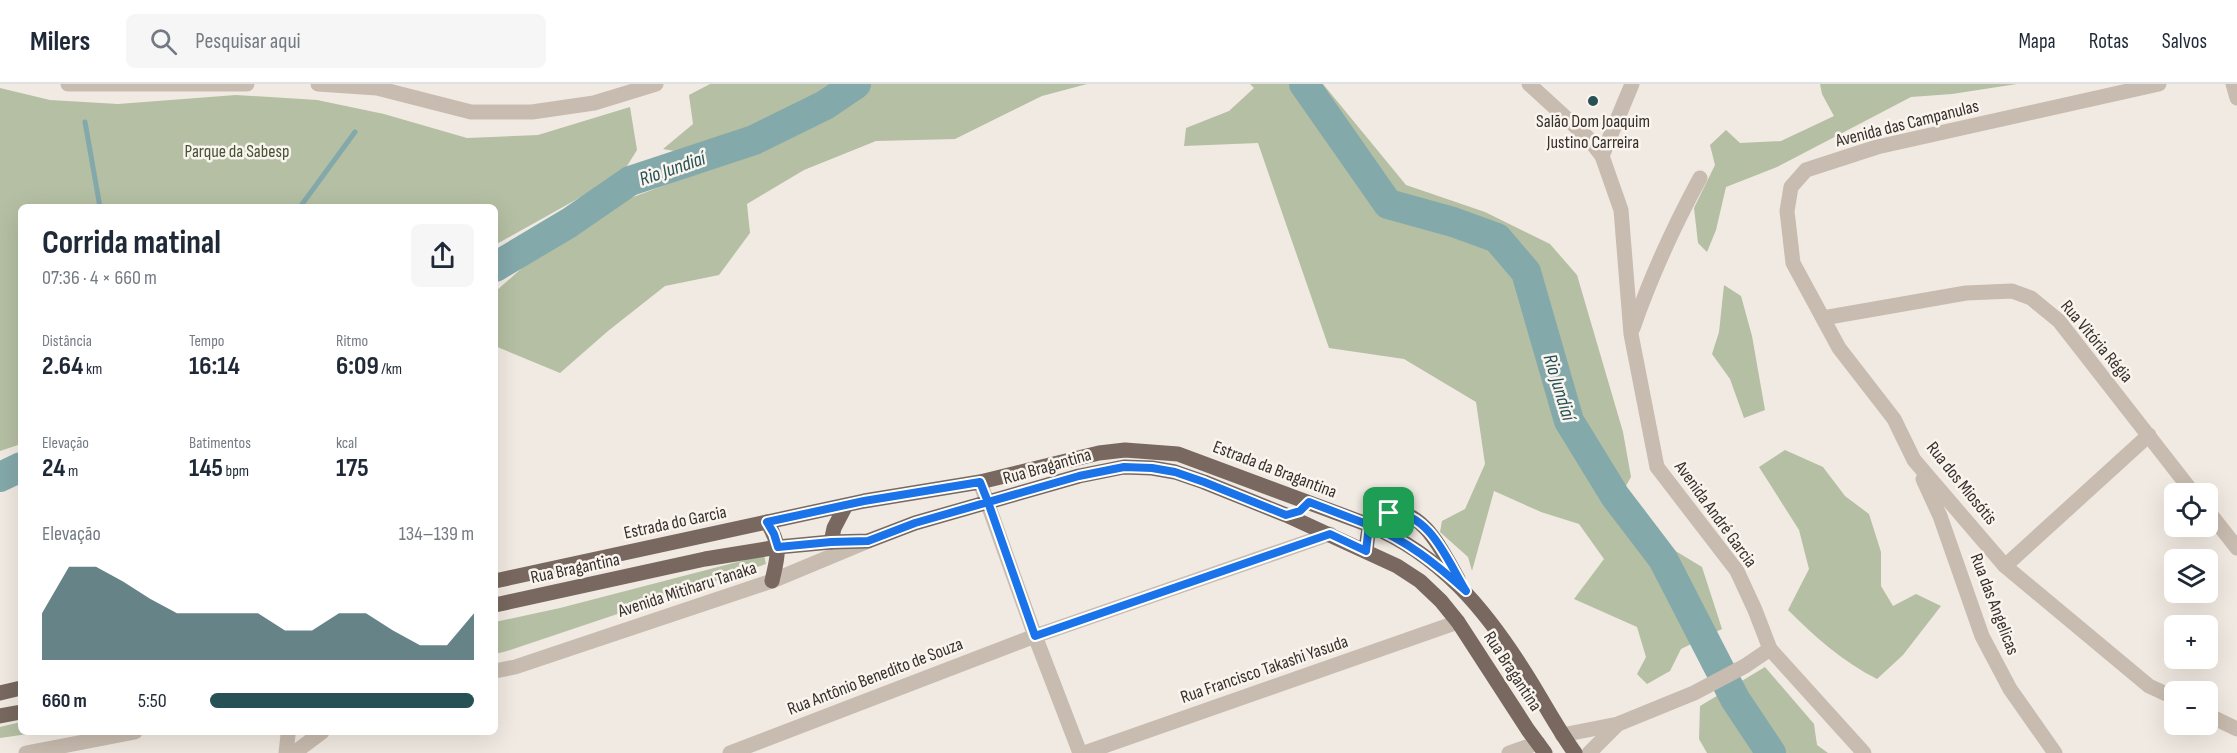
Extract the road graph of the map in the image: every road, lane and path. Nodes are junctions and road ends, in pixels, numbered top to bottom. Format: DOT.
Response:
graph roads {
  1 [pos="76,84"];
  2 [pos="247,84"];
  3 [pos="318,84"];
  4 [pos="656,84"];
  5 [pos="1529,84"];
  6 [pos="1632,84"];
  7 [pos="2159,84"];
  8 [pos="2233,84"];
  9 [pos="2237,98"];
  10 [pos="1602,156"];
  11 [pos="1806,170"];
  12 [pos="1700,178"];
  13 [pos="1823,318"];
  14 [pos="1631,334"];
  15 [pos="2149,435"];
  16 [pos="1914,460"];
  17 [pos="980,482"];
  18 [pos="2186,483"];
  19 [pos="864,501"];
  20 [pos="988,502"];
  21 [pos="1309,502"];
  22 [pos="845,507"];
  23 [pos="1286,515"];
  24 [pos="767,522"];
  25 [pos="2218,524"];
  26 [pos="1369,525"];
  27 [pos="1330,534"];
  28 [pos="868,541"];
  29 [pos="831,542"];
  30 [pos="778,547"];
  31 [pos="2237,548"];
  32 [pos="1366,551"];
  33 [pos="2005,566"];
  34 [pos="498,580"];
  35 [pos="772,581"];
  36 [pos="1466,591"];
  37 [pos="498,605"];
  38 [pos="1458,622"];
  39 [pos="1035,636"];
  40 [pos="1770,649"];
  41 [pos="498,670"];
  42 [pos="18,689"];
  43 [pos="0,693"];
  44 [pos="2164,693"];
  45 [pos="18,712"];
  46 [pos="0,716"];
  47 [pos="2218,720"];
  48 [pos="1618,724"];
  49 [pos="2237,729"];
  50 [pos="119,735"];
  51 [pos="288,735"];
  52 [pos="318,735"];
  53 [pos="1562,735"];
  54 [pos="1542,748"];
  55 [pos="1573,751"];
  56 [pos="26,753"];
  57 [pos="286,753"];
  58 [pos="294,753"];
  59 [pos="730,753"];
  60 [pos="1082,753"];
  61 [pos="1509,753"];
  62 [pos="1589,753"];
  63 [pos="1864,753"];
  64 [pos="2055,753"];
  1 -- 2 [label="street"];
  3 -- 4 [label="street"];
  5 -- 10 [label="street"];
  6 -- 10 [label="street"];
  7 -- 11 [label="street, Avenida das Campanulas"];
  8 -- 9 [label="street"];
  10 -- 14 [label="street, Avenida André Garcia"];
  11 -- 13 [label="street, Rua dos Miosótis"];
  12 -- 14 [label="street"];
  13 -- 15 [label="street, Rua Vitória Régia"];
  13 -- 16 [label="street, Rua dos Miosótis"];
  14 -- 40 [label="street, Avenida André Garcia"];
  15 -- 18 [label="street, Rua Vitória Régia"];
  15 -- 33 [label="street"];
  16 -- 33 [label="street, Rua dos Miosótis"];
  16 -- 64 [label="street, Rua das Angelicas"];
  17 -- 19 [label="main road, Estrada da Bragantina"];
  17 -- 20 [label="street"];
  17 -- 21 [label="main road, Estrada da Bragantina"];
  19 -- 22 [label="main road, Estrada do Garcia"];
  20 -- 23 [label="main road, Rua Bragantina"];
  20 -- 28 [label="main road, Rua Bragantina"];
  20 -- 39 [label="street"];
  21 -- 23 [label="main road"];
  21 -- 26 [label="main road, Estrada da Bragantina"];
  22 -- 24 [label="main road, Estrada do Garcia"];
  22 -- 29 [label="main road"];
  23 -- 27 [label="main road, Rua Bragantina"];
  24 -- 30 [label="main road"];
  24 -- 34 [label="main road, Estrada do Garcia"];
  25 -- 31 [label="street"];
  26 -- 32 [label="main road"];
  26 -- 36 [label="main road, Estrada da Bragantina"];
  26 -- 36 [label="main road"];
  27 -- 32 [label="main road, Rua Bragantina"];
  27 -- 39 [label="street, Rua Antônio Benedito de Souza"];
  28 -- 29 [label="main road, Rua Bragantina"];
  28 -- 35 [label="street, Avenida Mitiharu Tanaka"];
  29 -- 30 [label="main road, Rua Bragantina"];
  30 -- 35 [label="main road"];
  30 -- 37 [label="main road, Rua Bragantina"];
  32 -- 38 [label="main road, Rua Bragantina"];
  33 -- 44 [label="street, Rua dos Miosótis"];
  35 -- 41 [label="street, Avenida Mitiharu Tanaka"];
  36 -- 53 [label="main road, Estrada da Bragantina"];
  38 -- 54 [label="main road, Rua Bragantina"];
  38 -- 60 [label="street, Rua Francisco Takashi Yasuda"];
  39 -- 59 [label="street, Rua Antônio Benedito de Souza"];
  39 -- 60 [label="street"];
  40 -- 48 [label="street"];
  40 -- 63 [label="street, Avenida André Garcia"];
  42 -- 43 [label="main road"];
  45 -- 46 [label="main road"];
  47 -- 49 [label="street"];
  48 -- 53 [label="street"];
  48 -- 62 [label="street"];
  50 -- 56 [label="street"];
  51 -- 57 [label="street"];
  52 -- 58 [label="street"];
  53 -- 55 [label="main road, Estrada da Bragantina"];
  54 -- 61 [label="street"];
}
